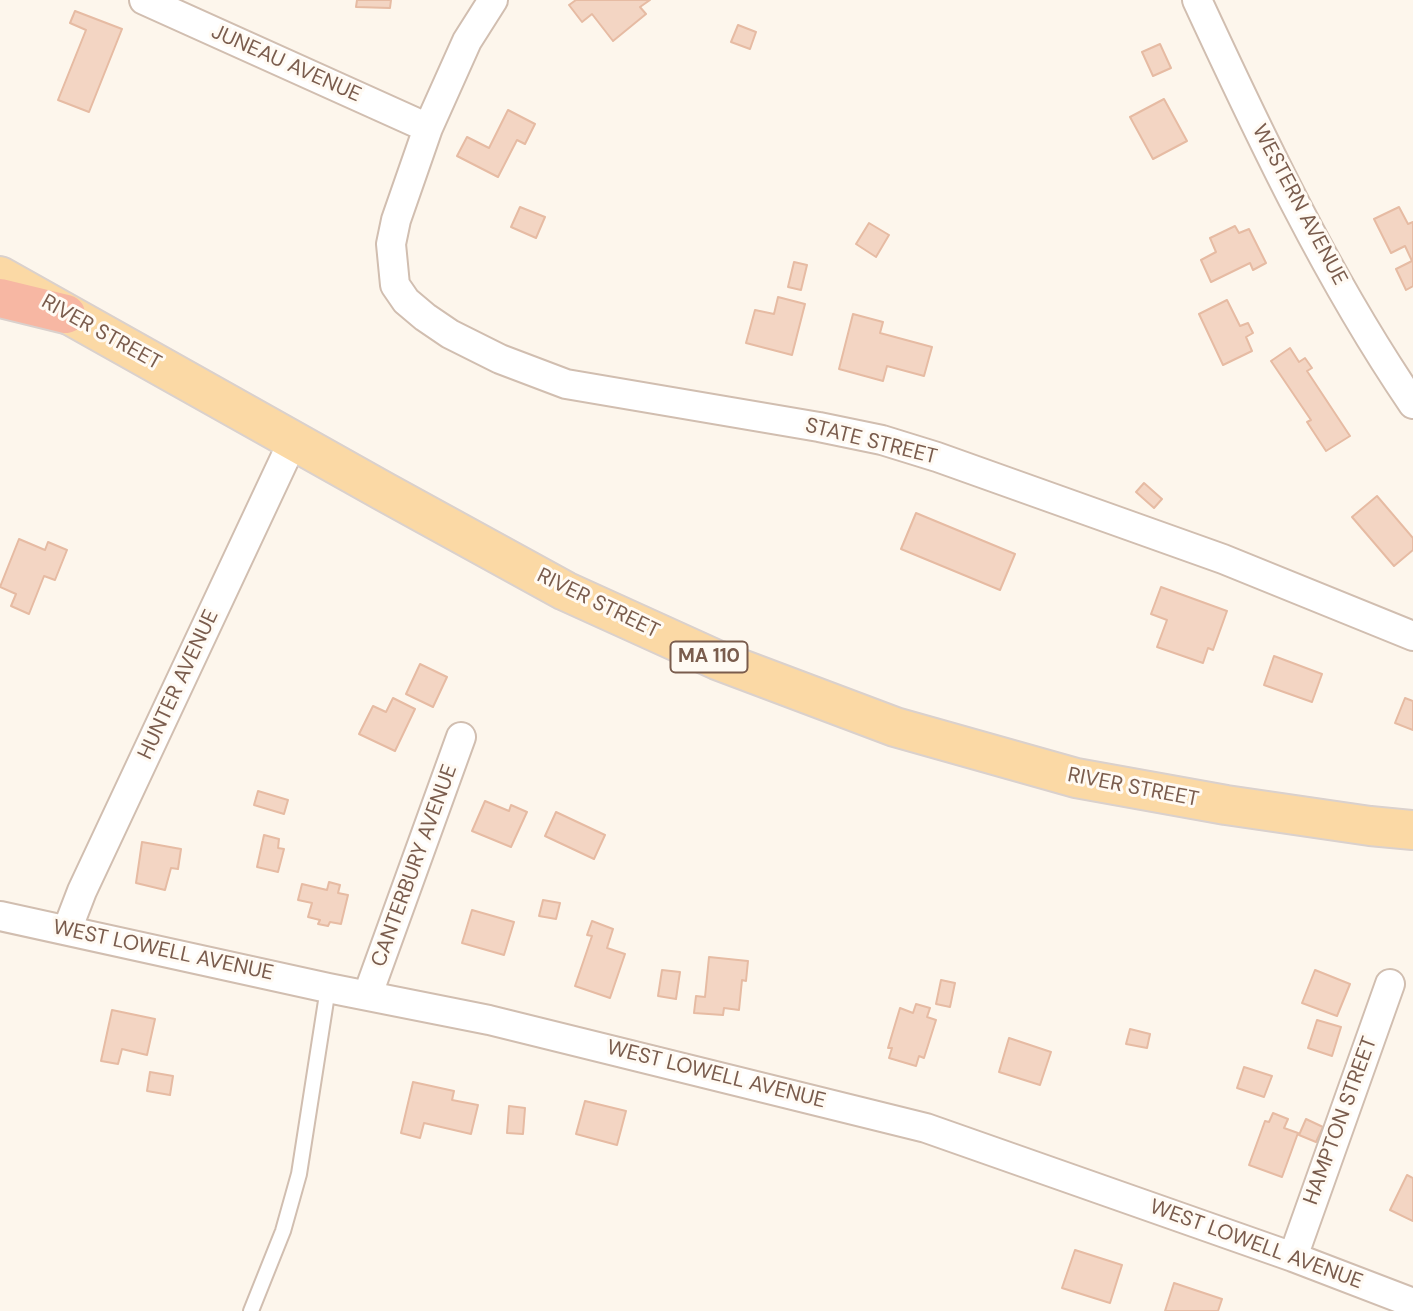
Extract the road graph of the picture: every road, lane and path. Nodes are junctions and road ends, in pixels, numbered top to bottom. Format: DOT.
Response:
graph roads {
  1 [pos="144,0"];
  2 [pos="493,0"];
  3 [pos="1197,0"];
  4 [pos="428,128"];
  5 [pos="0,276"];
  6 [pos="0,298"];
  7 [pos="66,314"];
  8 [pos="1413,404"];
  9 [pos="293,441"];
  10 [pos="1413,636"];
  11 [pos="461,737"];
  12 [pos="1413,830"];
  13 [pos="0,916"];
  14 [pos="67,930"];
  15 [pos="1390,984"];
  16 [pos="328,988"];
  17 [pos="368,994"];
  18 [pos="1293,1257"];
  19 [pos="1413,1303"];
  20 [pos="251,1311"];
  1 -- 4 [label="street, JUNEAU AVENUE"];
  2 -- 4 [label="street, STATE STREET"];
  3 -- 8 [label="street, WESTERN AVENUE"];
  4 -- 10 [label="street, STATE STREET"];
  5 -- 7 [label="main road, RIVER STREET / MA 110"];
  6 -- 7 [label="highway"];
  7 -- 9 [label="main road, RIVER STREET / MA 110"];
  9 -- 12 [label="main road, RIVER STREET / MA 110"];
  9 -- 14 [label="street, HUNTER AVENUE"];
  11 -- 17 [label="street, CANTERBURY AVENUE"];
  13 -- 14 [label="street, WEST LOWELL AVENUE"];
  14 -- 16 [label="street, WEST LOWELL AVENUE"];
  15 -- 18 [label="street, HAMPTON STREET"];
  16 -- 17 [label="street, WEST LOWELL AVENUE"];
  16 -- 20 [label="lane"];
  17 -- 18 [label="street, WEST LOWELL AVENUE"];
  18 -- 19 [label="street, WEST LOWELL AVENUE"];
}
